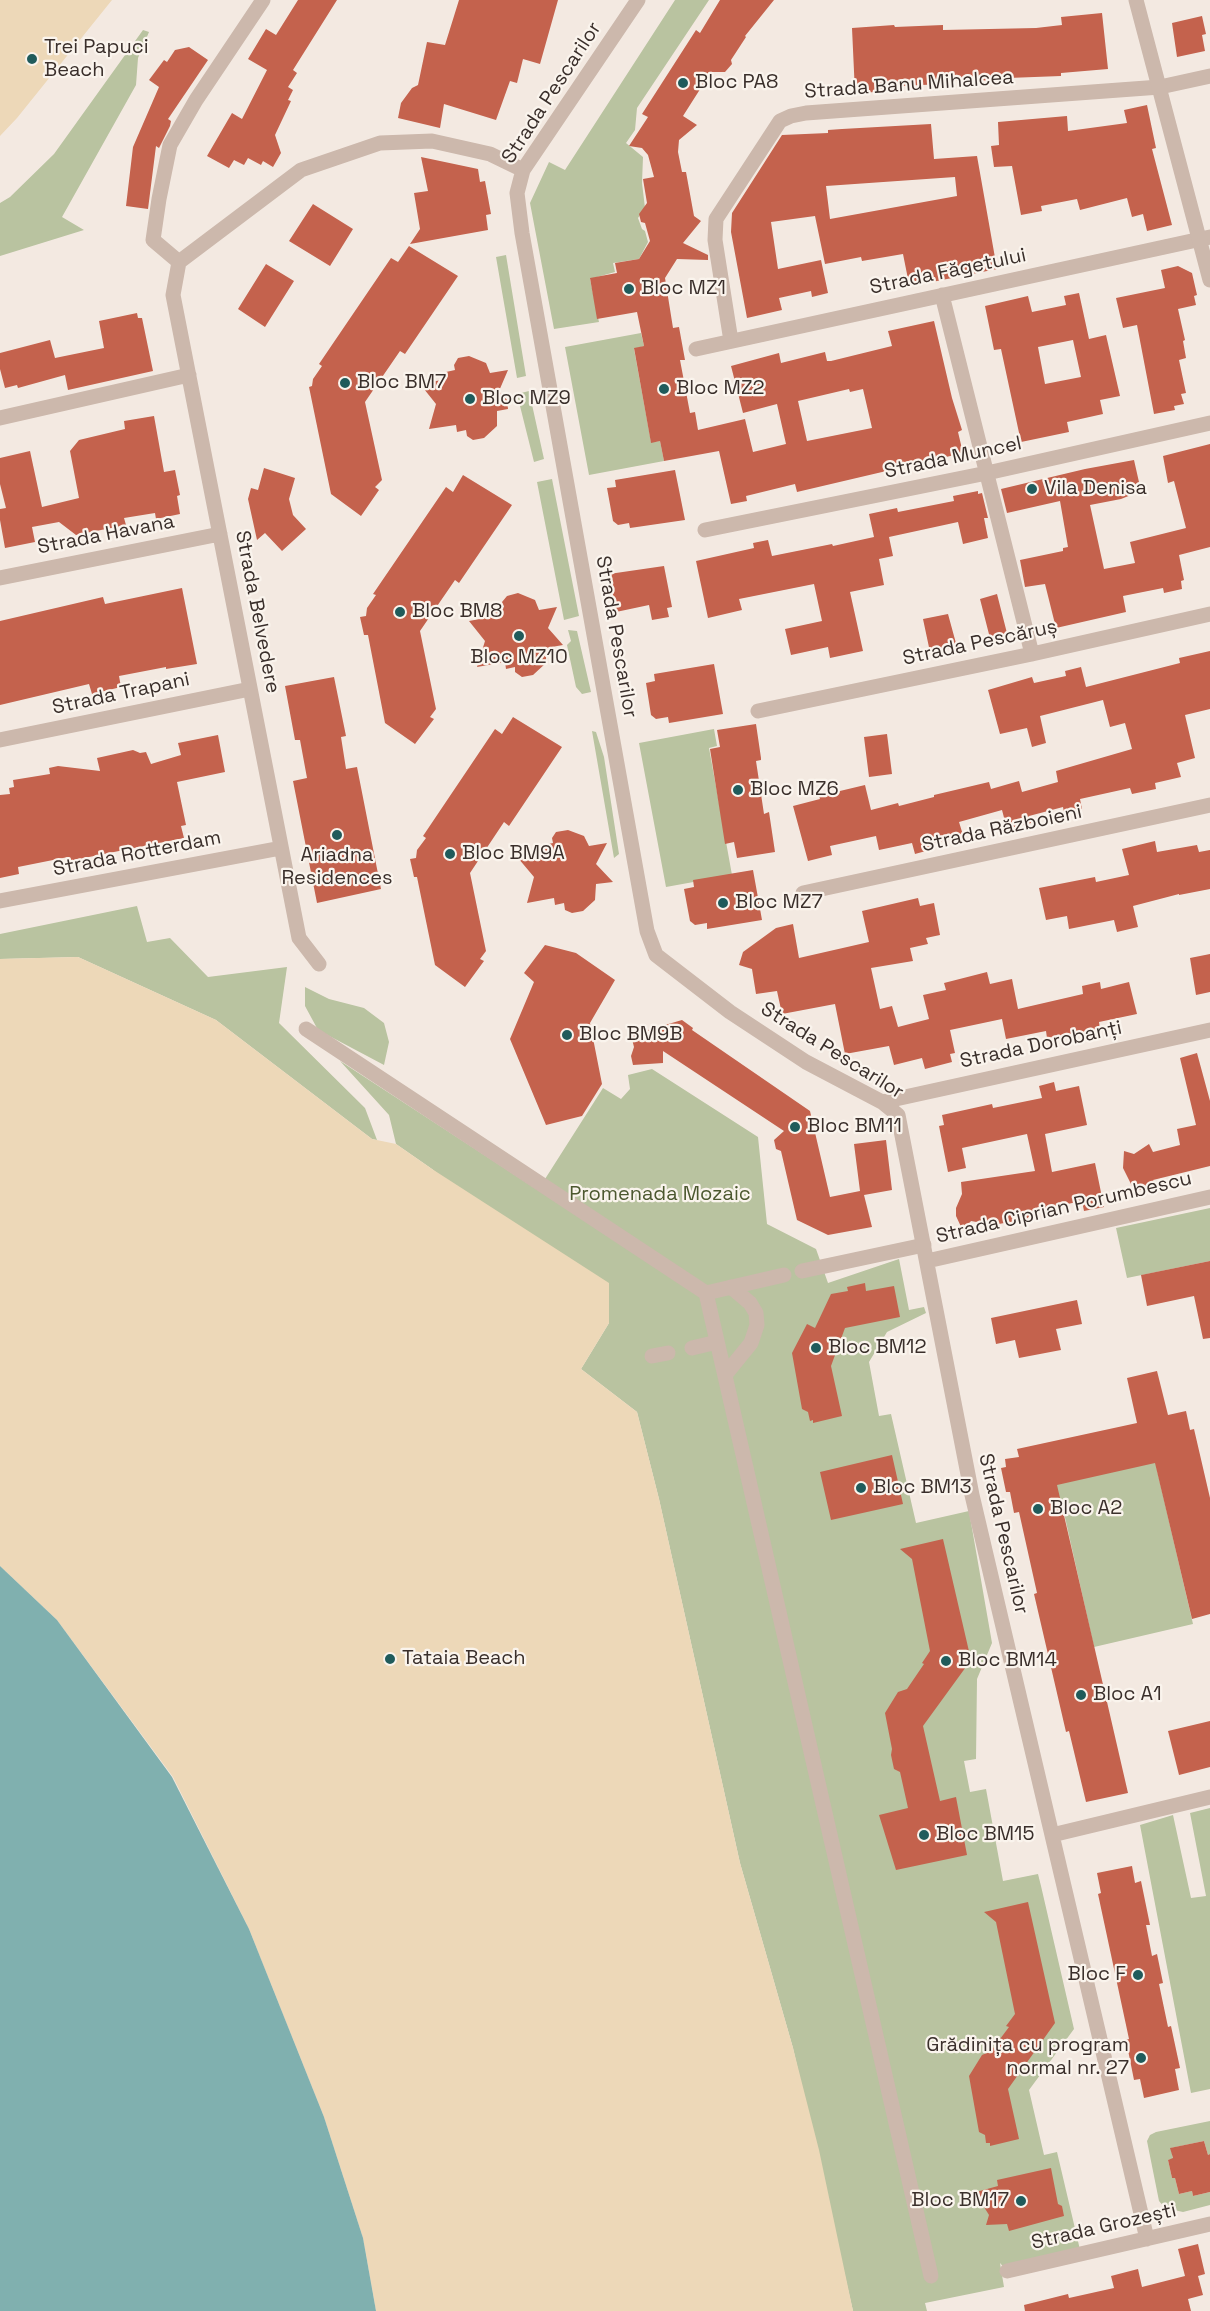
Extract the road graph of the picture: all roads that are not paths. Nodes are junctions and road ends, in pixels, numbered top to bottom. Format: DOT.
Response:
graph roads {
  1 [pos="263,0"];
  2 [pos="638,0"];
  3 [pos="1136,0"];
  4 [pos="1210,76"];
  5 [pos="1160,87"];
  6 [pos="523,170"];
  7 [pos="1204,239"];
  8 [pos="179,262"];
  9 [pos="1210,280"];
  10 [pos="942,295"];
  11 [pos="731,341"];
  12 [pos="696,349"];
  13 [pos="189,375"];
  14 [pos="0,418"];
  15 [pos="1210,423"];
  16 [pos="987,473"];
  17 [pos="705,530"];
  18 [pos="220,534"];
  19 [pos="0,578"];
  20 [pos="1210,614"];
  21 [pos="1032,654"];
  22 [pos="250,689"];
  23 [pos="758,711"];
  24 [pos="0,740"];
  25 [pos="1210,805"];
  26 [pos="281,848"];
  27 [pos="803,893"];
  28 [pos="0,901"];
  29 [pos="319,964"];
  30 [pos="306,1029"];
  31 [pos="1210,1030"];
  32 [pos="882,1102"];
  33 [pos="1210,1197"];
  34 [pos="925,1253"];
  35 [pos="802,1271"];
  36 [pos="784,1275"];
  37 [pos="731,1287"];
  38 [pos="706,1293"];
  39 [pos="717,1342"];
  40 [pos="692,1348"];
  41 [pos="668,1353"];
  42 [pos="652,1356"];
  43 [pos="724,1375"];
  44 [pos="1210,1797"];
  45 [pos="1052,1835"];
  46 [pos="1210,2223"];
  47 [pos="1147,2239"];
  48 [pos="1008,2271"];
  49 [pos="931,2276"];
  1 -- 8 [label="street"];
  2 -- 6 [label="street, Strada Pescarilor"];
  3 -- 5 [label="street"];
  4 -- 5 [label="street, Strada Banu Mihalcea"];
  5 -- 7 [label="street"];
  5 -- 11 [label="street, Strada Banu Mihalcea"];
  6 -- 8 [label="street"];
  6 -- 32 [label="street, Strada Pescarilor"];
  7 -- 9 [label="street"];
  7 -- 10 [label="street, Strada Făgetului"];
  8 -- 13 [label="street, Strada Belvedere"];
  10 -- 11 [label="street, Strada Făgetului"];
  10 -- 16 [label="street"];
  11 -- 12 [label="street, Strada Făgetului"];
  13 -- 14 [label="street"];
  13 -- 18 [label="street, Strada Belvedere"];
  15 -- 16 [label="street, Strada Muncel"];
  16 -- 17 [label="street, Strada Muncel"];
  16 -- 21 [label="street"];
  18 -- 19 [label="street, Strada Havana"];
  18 -- 22 [label="street, Strada Belvedere"];
  20 -- 21 [label="street, Strada Pescăruș"];
  21 -- 23 [label="street, Strada Pescăruș"];
  22 -- 24 [label="street, Strada Trapani"];
  22 -- 26 [label="street, Strada Belvedere"];
  25 -- 27 [label="street, Strada Războieni"];
  26 -- 28 [label="street, Strada Rotterdam"];
  26 -- 29 [label="street, Strada Belvedere"];
  30 -- 38 [label="street"];
  31 -- 32 [label="street, Strada Dorobanți"];
  32 -- 34 [label="street, Strada Pescarilor"];
  33 -- 34 [label="street, Strada Ciprian Porumbescu"];
  34 -- 35 [label="street, Strada Ciprian Porumbescu"];
  34 -- 45 [label="street, Strada Pescarilor"];
  36 -- 37 [label="street"];
  37 -- 38 [label="street"];
  37 -- 43 [label="street"];
  38 -- 39 [label="street"];
  39 -- 40 [label="street"];
  39 -- 43 [label="street"];
  41 -- 42 [label="street"];
  43 -- 49 [label="street"];
  44 -- 45 [label="street"];
  45 -- 47 [label="street, Strada Pescarilor"];
  46 -- 47 [label="street, Strada Grozești"];
  47 -- 48 [label="street, Strada Grozești"];
}
